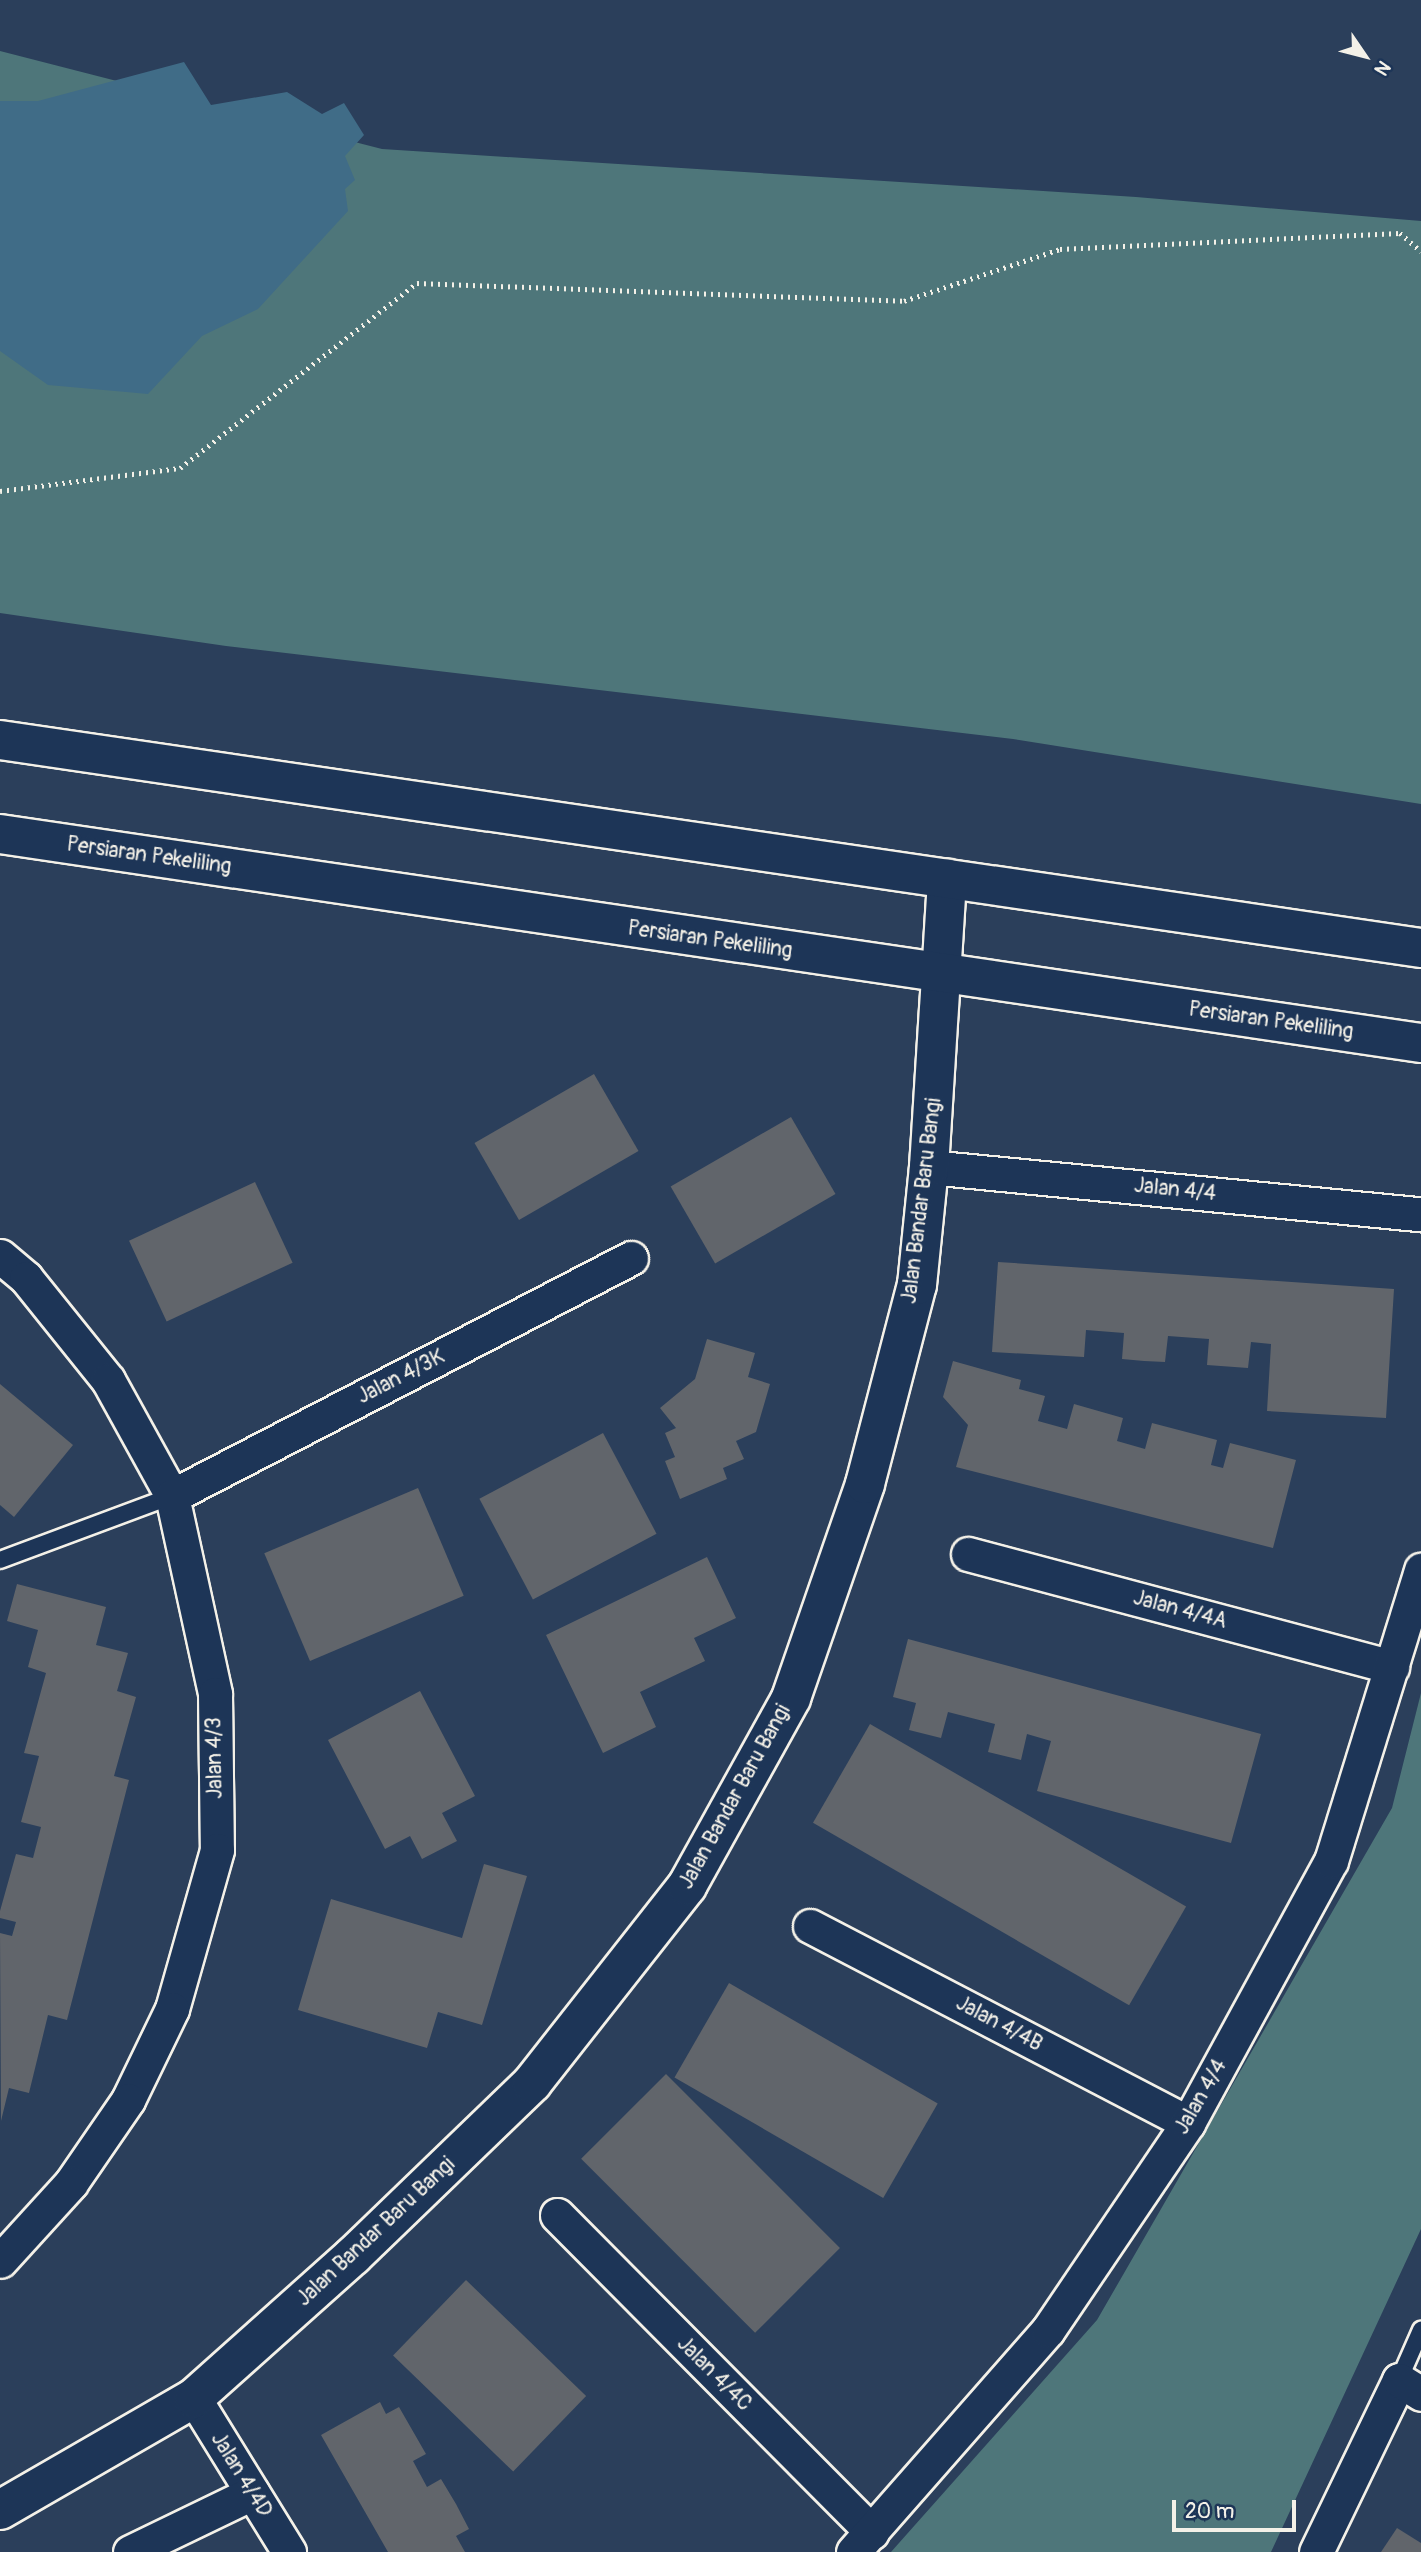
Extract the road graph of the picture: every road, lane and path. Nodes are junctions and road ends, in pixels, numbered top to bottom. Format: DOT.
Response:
graph roads {
  1 [pos="1421,251"];
  2 [pos="0,491"];
  3 [pos="0,740"];
  4 [pos="0,834"];
  5 [pos="947,879"];
  6 [pos="1421,948"];
  7 [pos="943,974"];
  8 [pos="1421,1043"];
  9 [pos="929,1167"];
  10 [pos="1421,1214"];
  11 [pos="0,1256"];
  12 [pos="631,1258"];
  13 [pos="172,1496"];
  14 [pos="968,1554"];
  15 [pos="0,1560"];
  16 [pos="1421,1570"];
  17 [pos="1392,1667"];
  18 [pos="810,1926"];
  19 [pos="1188,2123"];
  20 [pos="557,2215"];
  21 [pos="6,2245"];
  22 [pos="1421,2330"];
  23 [pos="1410,2387"];
  24 [pos="194,2398"];
  25 [pos="252,2493"];
  26 [pos="0,2510"];
  27 [pos="863,2542"];
  28 [pos="130,2552"];
  29 [pos="289,2552"];
  30 [pos="1316,2552"];
  1 -- 2 [label="path"];
  3 -- 5 [label="main road"];
  4 -- 7 [label="main road, Persiaran Pekeliling"];
  5 -- 6 [label="main road"];
  5 -- 7 [label="main road, Jalan Bandar Baru Bangi"];
  7 -- 8 [label="main road, Persiaran Pekeliling"];
  7 -- 9 [label="main road, Jalan Bandar Baru Bangi"];
  9 -- 10 [label="street, Jalan 4/4"];
  9 -- 24 [label="main road, Jalan Bandar Baru Bangi"];
  11 -- 13 [label="street, Jalan 4/3"];
  12 -- 13 [label="street, Jalan 4/3K"];
  13 -- 15 [label="lane"];
  13 -- 21 [label="street, Jalan 4/3"];
  14 -- 17 [label="street, Jalan 4/4A"];
  16 -- 17 [label="street, Jalan 4/4"];
  17 -- 19 [label="street, Jalan 4/4"];
  18 -- 19 [label="street, Jalan 4/4B"];
  19 -- 27 [label="street, Jalan 4/4"];
  20 -- 27 [label="street, Jalan 4/4C"];
  22 -- 23 [label="lane"];
  23 -- 30 [label="street"];
  24 -- 25 [label="street, Jalan 4/4D"];
  24 -- 26 [label="main road, Jalan Bandar Baru Bangi"];
  25 -- 28 [label="street"];
  25 -- 29 [label="street, Jalan 4/4D"];
}
